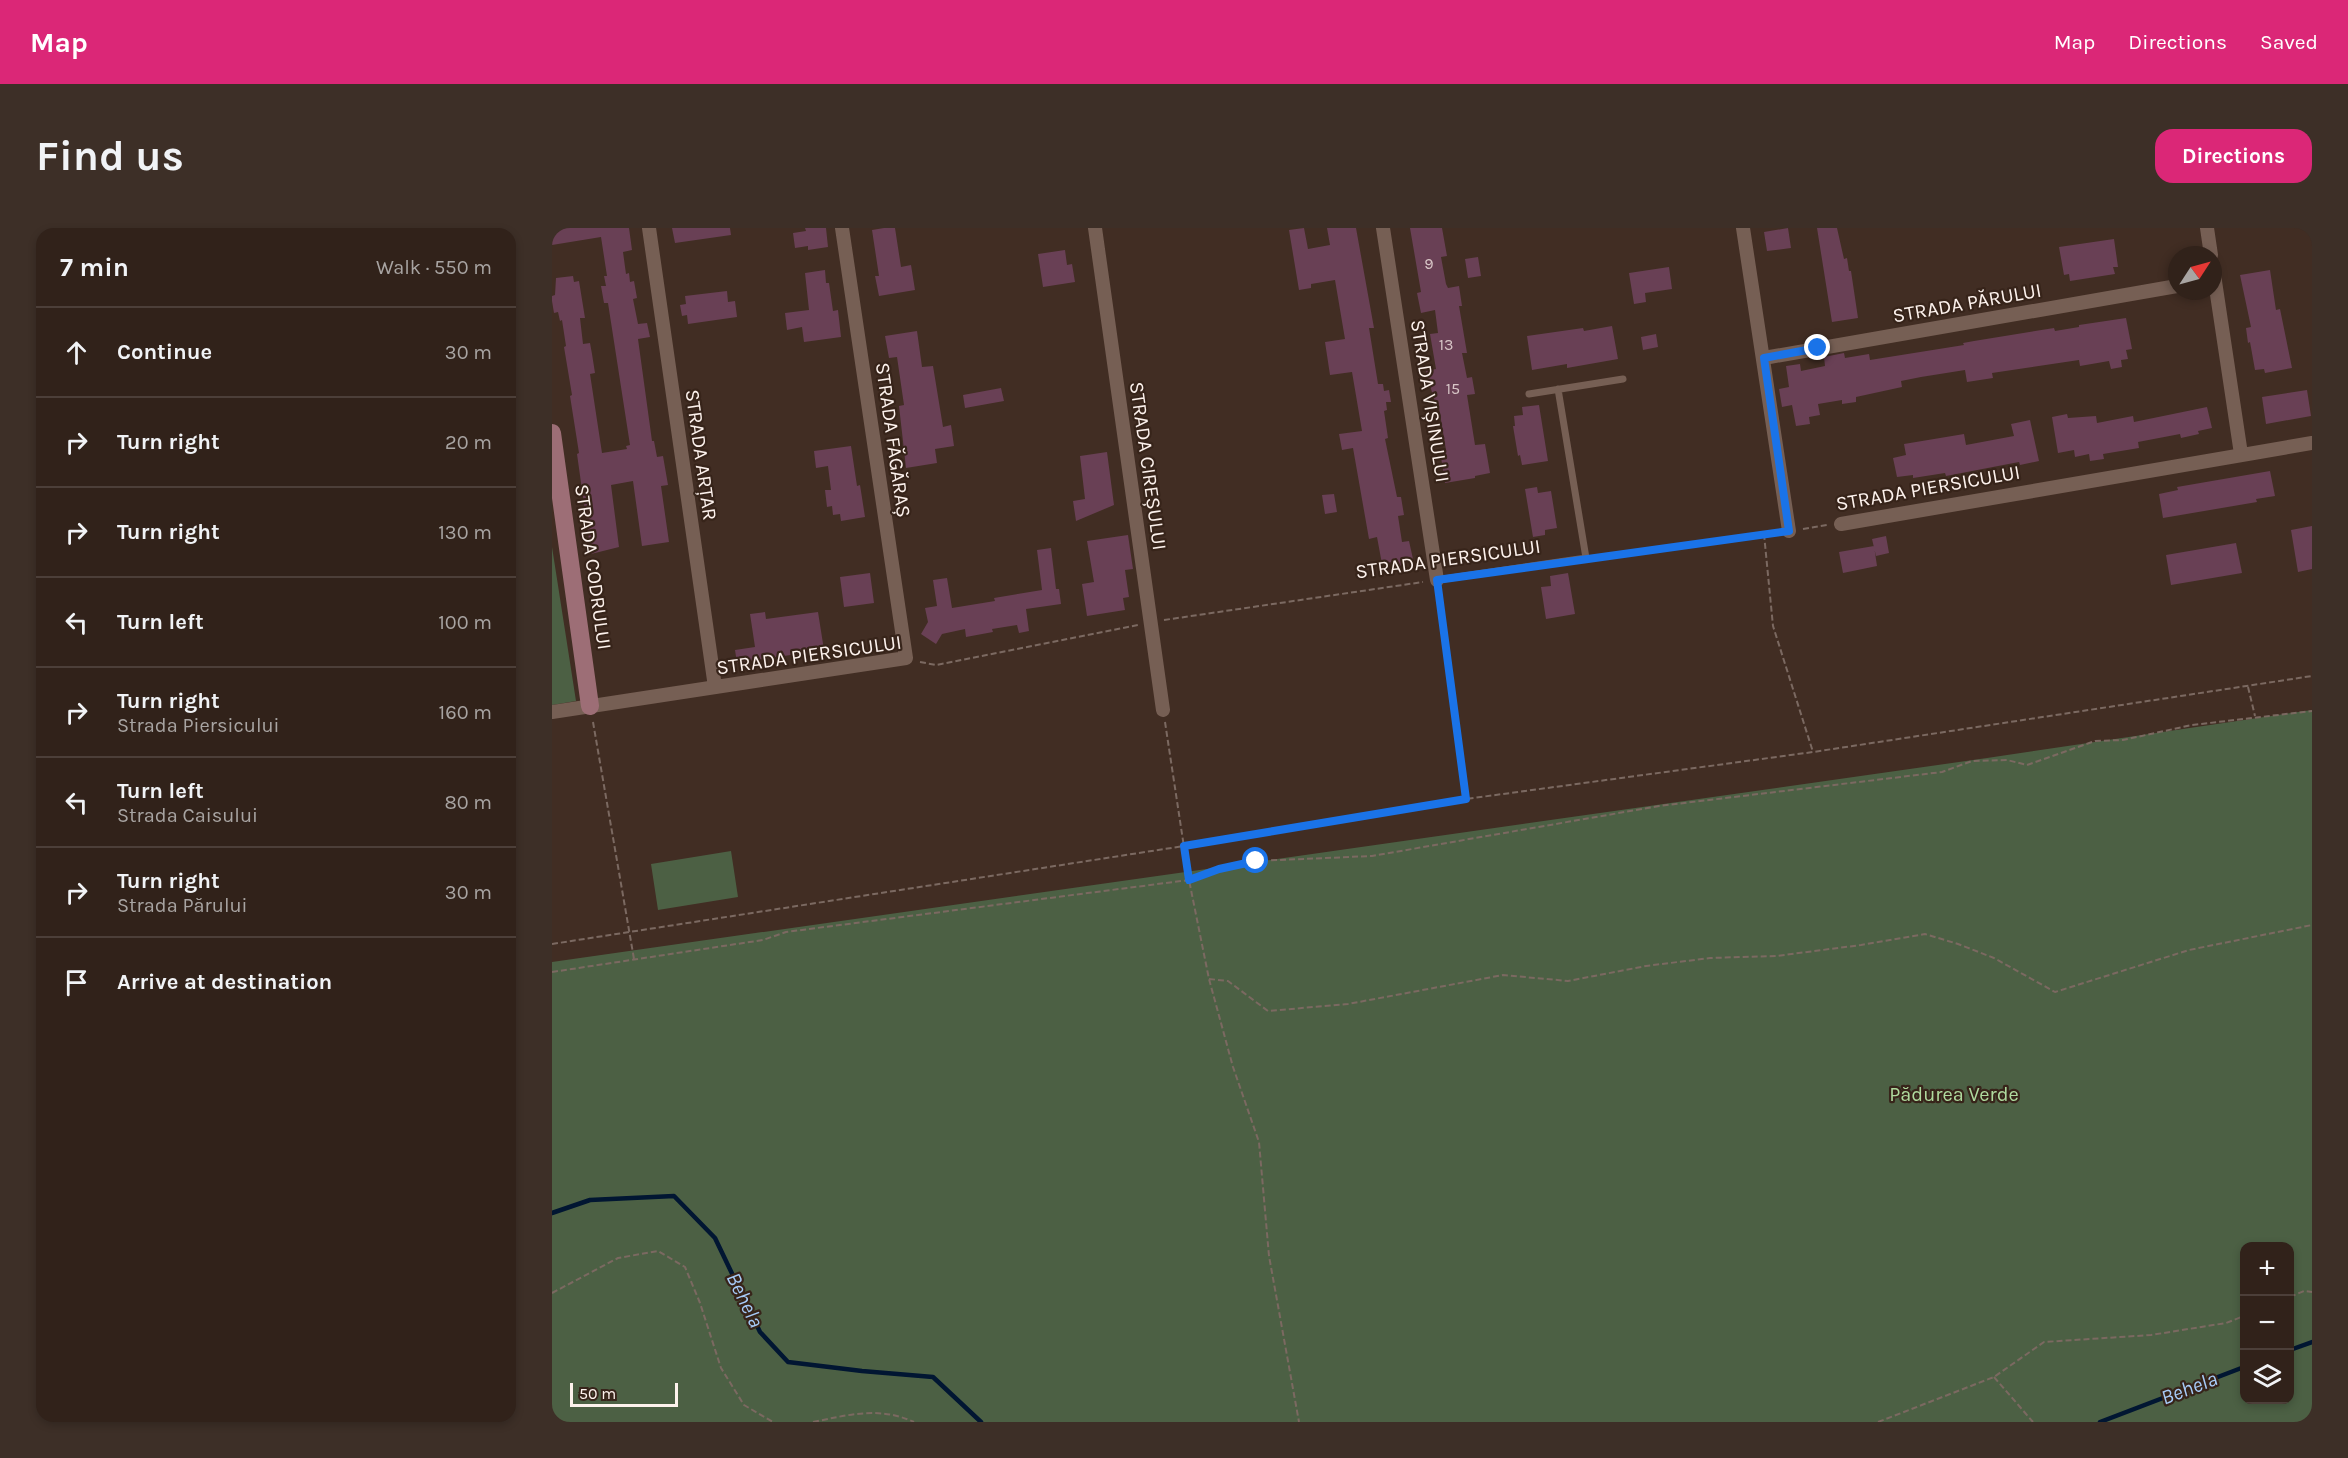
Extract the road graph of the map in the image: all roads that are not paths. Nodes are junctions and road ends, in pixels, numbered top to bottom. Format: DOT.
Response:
graph roads {
  1 [pos="649,228"];
  2 [pos="842,228"];
  3 [pos="1095,228"];
  4 [pos="1383,228"];
  5 [pos="1743,228"];
  6 [pos="2207,228"];
  7 [pos="2210,246"];
  8 [pos="2168,288"];
  9 [pos="2218,300"];
  10 [pos="1764,358"];
  11 [pos="1623,379"];
  12 [pos="1558,389"];
  13 [pos="1529,394"];
  14 [pos="552,434"];
  15 [pos="2312,443"];
  16 [pos="2241,454"];
  17 [pos="1841,524"];
  18 [pos="1789,531"];
  19 [pos="1437,580"];
  20 [pos="906,658"];
  21 [pos="715,687"];
  22 [pos="590,706"];
  23 [pos="1164,710"];
  24 [pos="552,712"];
  1 -- 21 [label="street, STRADA ARȚAR"];
  2 -- 20 [label="street, STRADA FĂGĂRAȘ"];
  3 -- 23 [label="street, STRADA CIREȘULUI"];
  4 -- 19 [label="street, STRADA VIȘINULUI"];
  5 -- 10 [label="street"];
  6 -- 7 [label="street"];
  8 -- 10 [label="street, STRADA PĂRULUI"];
  9 -- 16 [label="street"];
  10 -- 18 [label="street"];
  11 -- 12 [label="lane"];
  12 -- 13 [label="lane"];
  12 -- 19 [label="lane, STRADA PIERSICULUI"];
  14 -- 22 [label="street, STRADA CODRULUI"];
  15 -- 16 [label="street, STRADA PIERSICULUI"];
  16 -- 17 [label="street, STRADA PIERSICULUI"];
  20 -- 21 [label="street, STRADA PIERSICULUI"];
  21 -- 22 [label="street, STRADA PIERSICULUI"];
  22 -- 24 [label="street, STRADA PIERSICULUI"];
}
